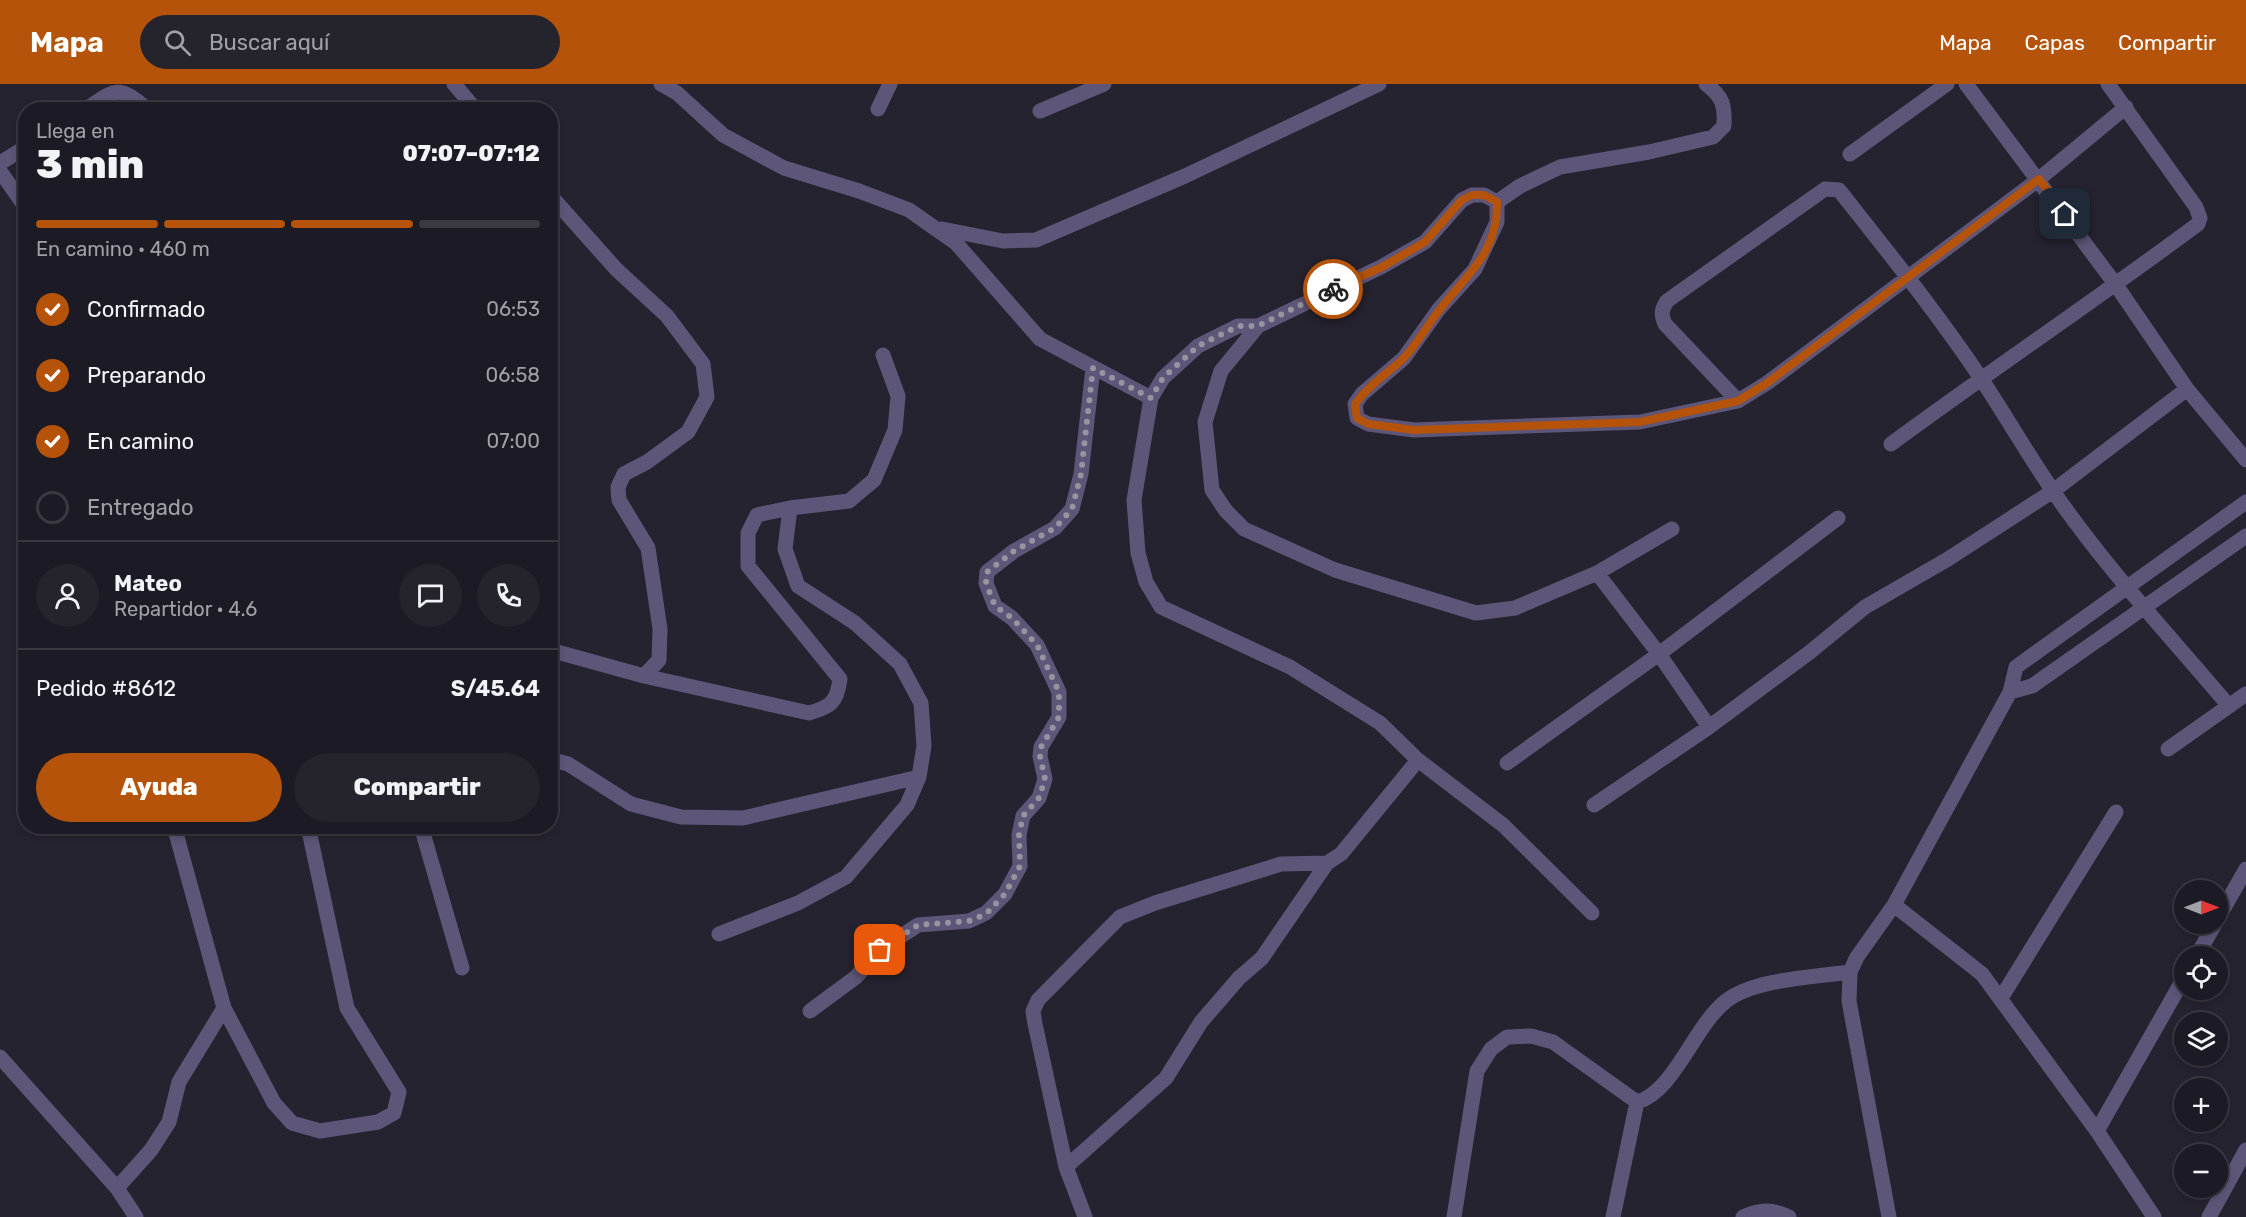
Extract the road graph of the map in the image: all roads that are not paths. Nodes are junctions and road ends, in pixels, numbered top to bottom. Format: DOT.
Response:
graph roads {
  1 [pos="454,84"];
  2 [pos="660,84"];
  3 [pos="890,84"];
  4 [pos="1104,84"];
  5 [pos="1379,84"];
  6 [pos="1706,84"];
  7 [pos="1947,84"];
  8 [pos="1966,84"];
  9 [pos="2108,84"];
  10 [pos="96,102"];
  11 [pos="140,102"];
  12 [pos="469,102"];
  13 [pos="2126,107"];
  14 [pos="878,109"];
  15 [pos="1040,111"];
  16 [pos="18,152"];
  17 [pos="1850,154"];
  18 [pos="0,164"];
  19 [pos="0,171"];
  20 [pos="2039,179"];
  21 [pos="18,197"];
  22 [pos="1497,202"];
  23 [pos="558,204"];
  24 [pos="933,227"];
  25 [pos="1908,277"];
  26 [pos="2116,285"];
  27 [pos="1258,326"];
  28 [pos="883,355"];
  29 [pos="1093,368"];
  30 [pos="1981,378"];
  31 [pos="2187,388"];
  32 [pos="1151,398"];
  33 [pos="1738,401"];
  34 [pos="1891,444"];
  35 [pos="2246,460"];
  36 [pos="2053,491"];
  37 [pos="2246,502"];
  38 [pos="790,508"];
  39 [pos="1838,518"];
  40 [pos="1671,529"];
  41 [pos="2246,536"];
  42 [pos="1597,573"];
  43 [pos="2126,588"];
  44 [pos="2145,607"];
  45 [pos="558,652"];
  46 [pos="1659,654"];
  47 [pos="644,676"];
  48 [pos="2010,692"];
  49 [pos="2246,694"];
  50 [pos="2229,706"];
  51 [pos="1709,727"];
  52 [pos="2168,749"];
  53 [pos="1418,760"];
  54 [pos="558,762"];
  55 [pos="1507,763"];
  56 [pos="918,777"];
  57 [pos="1594,805"];
  58 [pos="2116,812"];
  59 [pos="176,834"];
  60 [pos="310,834"];
  61 [pos="423,834"];
  62 [pos="1327,862"];
  63 [pos="2246,869"];
  64 [pos="2228,901"];
  65 [pos="1894,905"];
  66 [pos="1592,913"];
  67 [pos="719,934"];
  68 [pos="462,968"];
  69 [pos="1850,972"];
  70 [pos="2174,996"];
  71 [pos="2001,998"];
  72 [pos="224,1008"];
  73 [pos="810,1011"];
  74 [pos="0,1057"];
  75 [pos="1637,1102"];
  76 [pos="2097,1131"];
  77 [pos="2246,1150"];
  78 [pos="1066,1167"];
  79 [pos="117,1188"];
  80 [pos="136,1217"];
  81 [pos="1085,1217"];
  82 [pos="1454,1217"];
  83 [pos="1613,1217"];
  84 [pos="1743,1217"];
  85 [pos="1789,1217"];
  86 [pos="1889,1217"];
  87 [pos="2154,1217"];
  88 [pos="2209,1217"];
  1 -- 12 [label="street"];
  2 -- 24 [label="street"];
  3 -- 14 [label="street"];
  4 -- 15 [label="street"];
  5 -- 24 [label="street"];
  6 -- 22 [label="street"];
  7 -- 17 [label="street"];
  8 -- 20 [label="street"];
  9 -- 13 [label="street"];
  10 -- 11 [label="street"];
  13 -- 20 [label="street"];
  13 -- 26 [label="street"];
  16 -- 18 [label="street"];
  19 -- 21 [label="street"];
  20 -- 25 [label="street"];
  20 -- 26 [label="street"];
  22 -- 27 [label="street"];
  22 -- 33 [label="street"];
  23 -- 47 [label="street"];
  24 -- 29 [label="street"];
  25 -- 30 [label="street"];
  25 -- 33 [label="street"];
  25 -- 33 [label="street"];
  26 -- 30 [label="street"];
  26 -- 31 [label="street"];
  27 -- 32 [label="street"];
  27 -- 42 [label="street"];
  28 -- 38 [label="street"];
  29 -- 32 [label="street"];
  29 -- 73 [label="street"];
  30 -- 34 [label="street"];
  30 -- 36 [label="street"];
  31 -- 35 [label="street"];
  31 -- 36 [label="street"];
  32 -- 53 [label="street"];
  36 -- 43 [label="street"];
  36 -- 51 [label="street"];
  37 -- 43 [label="street"];
  38 -- 47 [label="street"];
  38 -- 56 [label="street"];
  39 -- 46 [label="street"];
  40 -- 42 [label="street"];
  41 -- 44 [label="street"];
  42 -- 46 [label="street"];
  43 -- 44 [label="street"];
  43 -- 48 [label="street"];
  44 -- 48 [label="street"];
  44 -- 50 [label="street"];
  45 -- 47 [label="street"];
  46 -- 51 [label="street"];
  46 -- 55 [label="street"];
  48 -- 65 [label="street"];
  49 -- 50 [label="street"];
  50 -- 52 [label="street"];
  51 -- 57 [label="street"];
  53 -- 62 [label="street"];
  53 -- 66 [label="street"];
  54 -- 56 [label="street"];
  56 -- 67 [label="street"];
  58 -- 71 [label="street"];
  59 -- 72 [label="street"];
  60 -- 72 [label="street"];
  61 -- 68 [label="street"];
  62 -- 78 [label="street"];
  62 -- 78 [label="street"];
  63 -- 64 [label="street"];
  65 -- 69 [label="street"];
  65 -- 71 [label="street"];
  69 -- 75 [label="street"];
  69 -- 86 [label="street"];
  70 -- 76 [label="street"];
  71 -- 76 [label="street"];
  72 -- 79 [label="street"];
  74 -- 79 [label="street"];
  75 -- 82 [label="street"];
  75 -- 83 [label="street"];
  76 -- 87 [label="street"];
  77 -- 88 [label="street"];
  78 -- 81 [label="street"];
  79 -- 80 [label="street"];
  84 -- 85 [label="street"];
}
